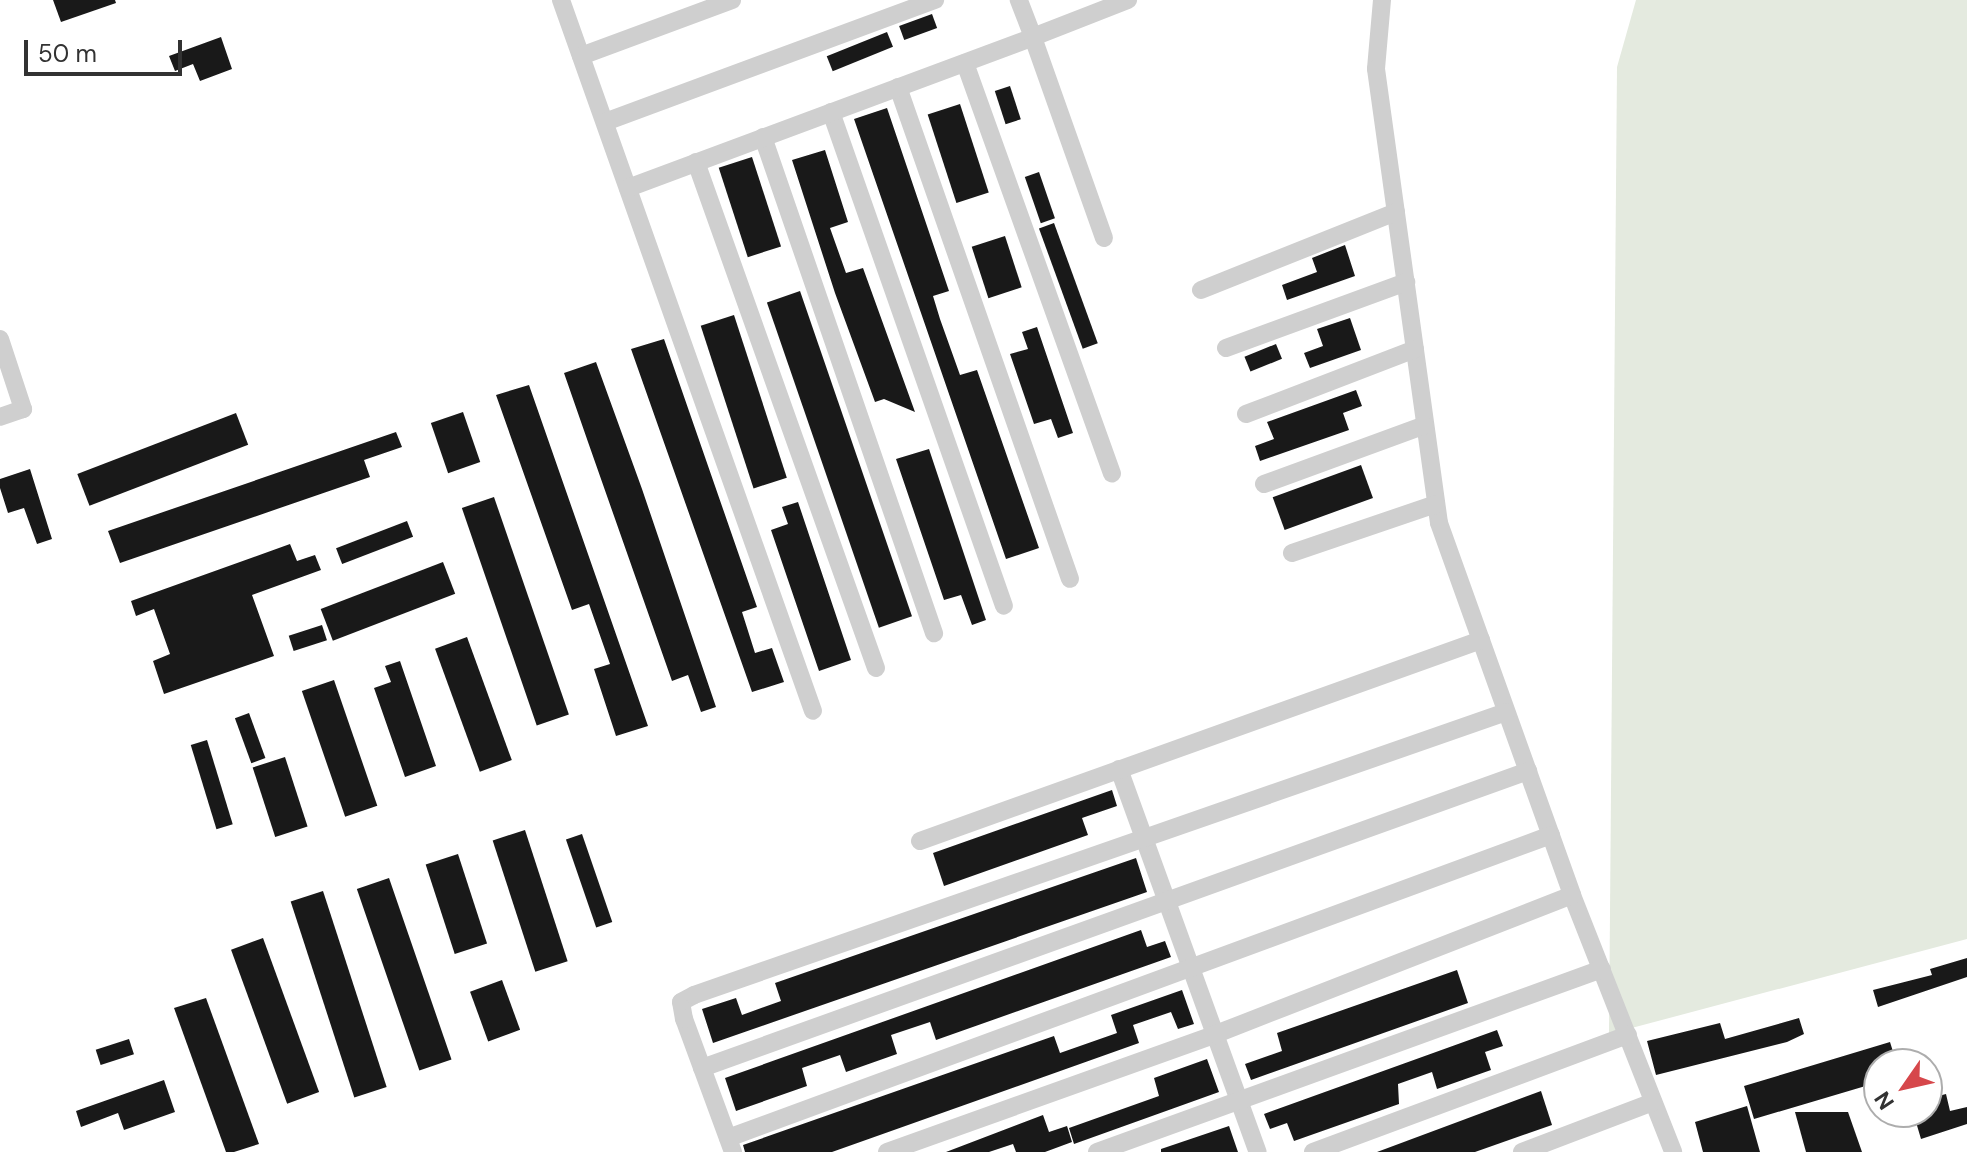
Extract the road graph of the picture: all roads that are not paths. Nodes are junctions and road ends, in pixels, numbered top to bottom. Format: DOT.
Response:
graph roads {
  1 [pos="561,0"];
  2 [pos="732,0"];
  3 [pos="935,0"];
  4 [pos="1019,0"];
  5 [pos="1128,0"];
  6 [pos="1382,0"];
  7 [pos="1100,5"];
  8 [pos="1033,37"];
  9 [pos="581,56"];
  10 [pos="965,63"];
  11 [pos="898,87"];
  12 [pos="831,112"];
  13 [pos="605,122"];
  14 [pos="763,137"];
  15 [pos="696,162"];
  16 [pos="628,188"];
  17 [pos="1396,212"];
  18 [pos="1104,238"];
  19 [pos="1406,282"];
  20 [pos="1201,290"];
  21 [pos="0,339"];
  22 [pos="1226,348"];
  23 [pos="1415,349"];
  24 [pos="1246,414"];
  25 [pos="0,417"];
  26 [pos="1425,425"];
  27 [pos="1112,474"];
  28 [pos="1264,484"];
  29 [pos="1436,504"];
  30 [pos="1292,553"];
  31 [pos="1070,579"];
  32 [pos="1004,606"];
  33 [pos="934,633"];
  34 [pos="1481,640"];
  35 [pos="876,668"];
  36 [pos="813,711"];
  37 [pos="1506,712"];
  38 [pos="1119,769"];
  39 [pos="1528,771"];
  40 [pos="1143,835"];
  41 [pos="1551,835"];
  42 [pos="920,841"];
  43 [pos="1572,895"];
  44 [pos="1167,901"];
  45 [pos="1191,966"];
  46 [pos="1602,969"];
  47 [pos="1216,1034"];
  48 [pos="1628,1035"];
  49 [pos="702,1068"];
  50 [pos="1240,1100"];
  51 [pos="1653,1102"];
  52 [pos="730,1145"];
  53 [pos="887,1152"];
  54 [pos="1097,1152"];
  55 [pos="1258,1152"];
  56 [pos="1313,1152"];
  57 [pos="1522,1152"];
  58 [pos="1673,1152"];
  1 -- 9 [label="street"];
  2 -- 9 [label="street"];
  3 -- 13 [label="street"];
  4 -- 8 [label="street"];
  5 -- 7 [label="street"];
  6 -- 17 [label="street"];
  7 -- 8 [label="street"];
  8 -- 10 [label="street"];
  8 -- 18 [label="street"];
  9 -- 13 [label="street"];
  10 -- 11 [label="street"];
  10 -- 27 [label="street"];
  11 -- 12 [label="street"];
  11 -- 31 [label="street"];
  12 -- 14 [label="street"];
  12 -- 32 [label="street"];
  13 -- 16 [label="street"];
  14 -- 15 [label="street"];
  14 -- 33 [label="street"];
  15 -- 16 [label="street"];
  15 -- 35 [label="street"];
  16 -- 36 [label="street"];
  17 -- 19 [label="street"];
  17 -- 20 [label="street"];
  19 -- 22 [label="street"];
  19 -- 23 [label="street"];
  21 -- 25 [label="street"];
  23 -- 24 [label="street"];
  23 -- 26 [label="street"];
  26 -- 28 [label="street"];
  26 -- 29 [label="street"];
  29 -- 30 [label="street"];
  29 -- 34 [label="street"];
  34 -- 37 [label="street"];
  34 -- 38 [label="street"];
  37 -- 39 [label="street"];
  37 -- 40 [label="street"];
  38 -- 40 [label="street"];
  38 -- 42 [label="street"];
  39 -- 41 [label="street"];
  39 -- 44 [label="street"];
  40 -- 44 [label="street"];
  40 -- 49 [label="street"];
  41 -- 43 [label="street"];
  41 -- 45 [label="street"];
  43 -- 46 [label="street"];
  43 -- 47 [label="street"];
  44 -- 45 [label="street"];
  44 -- 49 [label="street"];
  45 -- 47 [label="street"];
  45 -- 52 [label="street"];
  46 -- 48 [label="street"];
  46 -- 50 [label="street"];
  47 -- 50 [label="street"];
  47 -- 53 [label="street"];
  48 -- 51 [label="street"];
  48 -- 56 [label="street"];
  49 -- 52 [label="street"];
  50 -- 54 [label="street"];
  50 -- 55 [label="street"];
  51 -- 57 [label="street"];
  51 -- 58 [label="street"];
}
